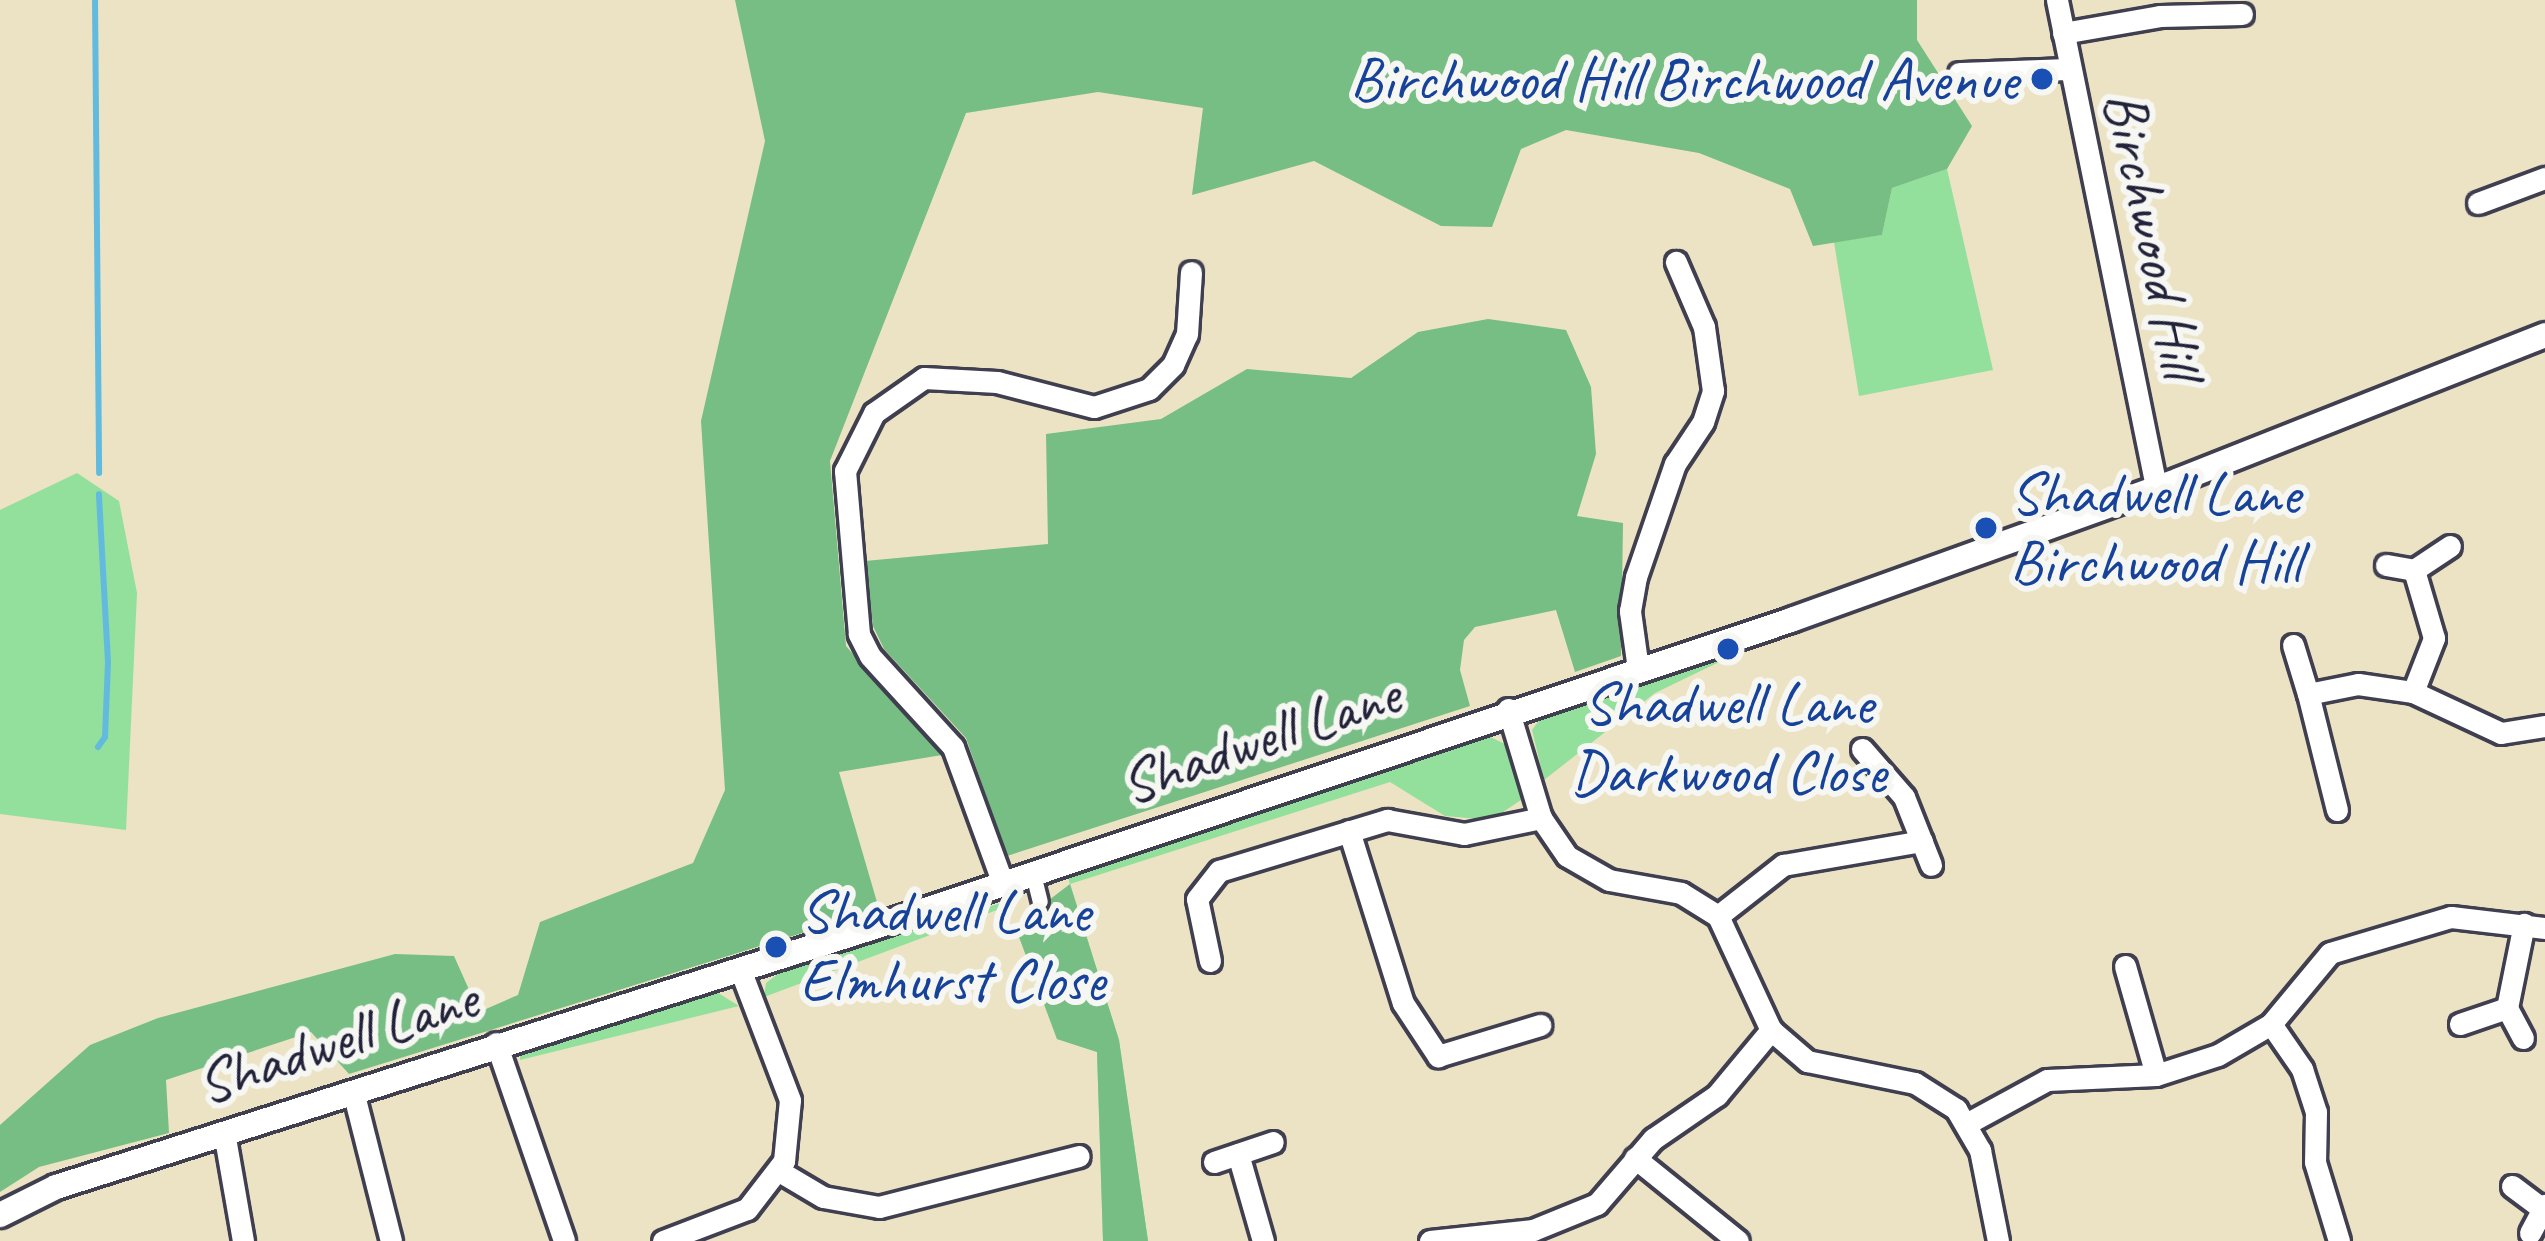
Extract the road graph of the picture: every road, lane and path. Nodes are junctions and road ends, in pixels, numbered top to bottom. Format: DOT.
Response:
graph roads {
  1 [pos="2057,0"];
  2 [pos="2230,10"];
  3 [pos="2063,33"];
  4 [pos="2070,69"];
  5 [pos="1959,73"];
  6 [pos="2545,178"];
  7 [pos="2478,202"];
  8 [pos="1676,262"];
  9 [pos="1191,272"];
  10 [pos="2545,335"];
  11 [pos="2156,487"];
  12 [pos="2450,546"];
  13 [pos="2386,565"];
  14 [pos="2414,570"];
  15 [pos="2294,645"];
  16 [pos="1638,669"];
  17 [pos="2413,692"];
  18 [pos="2308,694"];
  19 [pos="1508,709"];
  20 [pos="2545,725"];
  21 [pos="1862,749"];
  22 [pos="2337,810"];
  23 [pos="1541,818"];
  24 [pos="1349,831"];
  25 [pos="1922,841"];
  26 [pos="1930,865"];
  27 [pos="1032,871"];
  28 [pos="1002,881"];
  29 [pos="1040,901"];
  30 [pos="1718,916"];
  31 [pos="2534,926"];
  32 [pos="1210,961"];
  33 [pos="2125,967"];
  34 [pos="740,969"];
  35 [pos="2507,1008"];
  36 [pos="2271,1024"];
  37 [pos="2460,1024"];
  38 [pos="1540,1025"];
  39 [pos="1771,1030"];
  40 [pos="2523,1038"];
  41 [pos="496,1043"];
  42 [pos="2156,1075"];
  43 [pos="353,1091"];
  44 [pos="1968,1123"];
  45 [pos="224,1132"];
  46 [pos="1274,1142"];
  47 [pos="1238,1154"];
  48 [pos="1079,1156"];
  49 [pos="1635,1158"];
  50 [pos="1214,1162"];
  51 [pos="779,1171"];
  52 [pos="2512,1186"];
  53 [pos="2542,1206"];
  54 [pos="0,1215"];
  55 [pos="2530,1233"];
  56 [pos="243,1241"];
  57 [pos="392,1241"];
  58 [pos="565,1241"];
  59 [pos="663,1241"];
  60 [pos="1263,1241"];
  61 [pos="1430,1241"];
  62 [pos="1738,1241"];
  63 [pos="1998,1241"];
  64 [pos="2339,1241"];
  1 -- 3 [label="street, Birchwood Hill"];
  2 -- 3 [label="street"];
  3 -- 4 [label="street, Birchwood Hill"];
  4 -- 5 [label="street"];
  4 -- 11 [label="street, Birchwood Hill"];
  6 -- 7 [label="street"];
  8 -- 16 [label="street"];
  9 -- 28 [label="street"];
  10 -- 11 [label="street, Shadwell Lane"];
  11 -- 16 [label="street, Shadwell Lane"];
  12 -- 14 [label="street"];
  13 -- 14 [label="street"];
  14 -- 17 [label="street"];
  15 -- 18 [label="street"];
  16 -- 19 [label="street, Shadwell Lane"];
  17 -- 18 [label="street"];
  17 -- 20 [label="street"];
  18 -- 22 [label="street"];
  19 -- 23 [label="street"];
  19 -- 27 [label="street, Shadwell Lane"];
  21 -- 25 [label="street"];
  23 -- 24 [label="street"];
  23 -- 30 [label="street"];
  24 -- 32 [label="street"];
  24 -- 38 [label="street"];
  25 -- 26 [label="street"];
  25 -- 30 [label="street"];
  27 -- 28 [label="street, Shadwell Lane"];
  27 -- 29 [label="street"];
  28 -- 34 [label="street, Shadwell Lane"];
  30 -- 39 [label="street"];
  31 -- 35 [label="street"];
  31 -- 36 [label="street"];
  33 -- 42 [label="street"];
  34 -- 41 [label="street, Shadwell Lane"];
  34 -- 51 [label="street"];
  35 -- 37 [label="street"];
  35 -- 40 [label="street"];
  36 -- 42 [label="street"];
  36 -- 64 [label="street"];
  39 -- 44 [label="street"];
  39 -- 49 [label="street"];
  41 -- 43 [label="street, Shadwell Lane"];
  41 -- 58 [label="street"];
  42 -- 44 [label="street"];
  43 -- 45 [label="street, Shadwell Lane"];
  43 -- 57 [label="street"];
  44 -- 63 [label="street"];
  45 -- 54 [label="street, Shadwell Lane"];
  45 -- 56 [label="street"];
  46 -- 47 [label="street"];
  47 -- 50 [label="street"];
  47 -- 60 [label="street"];
  48 -- 51 [label="street"];
  49 -- 61 [label="street"];
  49 -- 62 [label="street"];
  51 -- 59 [label="street"];
  52 -- 53 [label="street"];
  53 -- 55 [label="street"];
}
